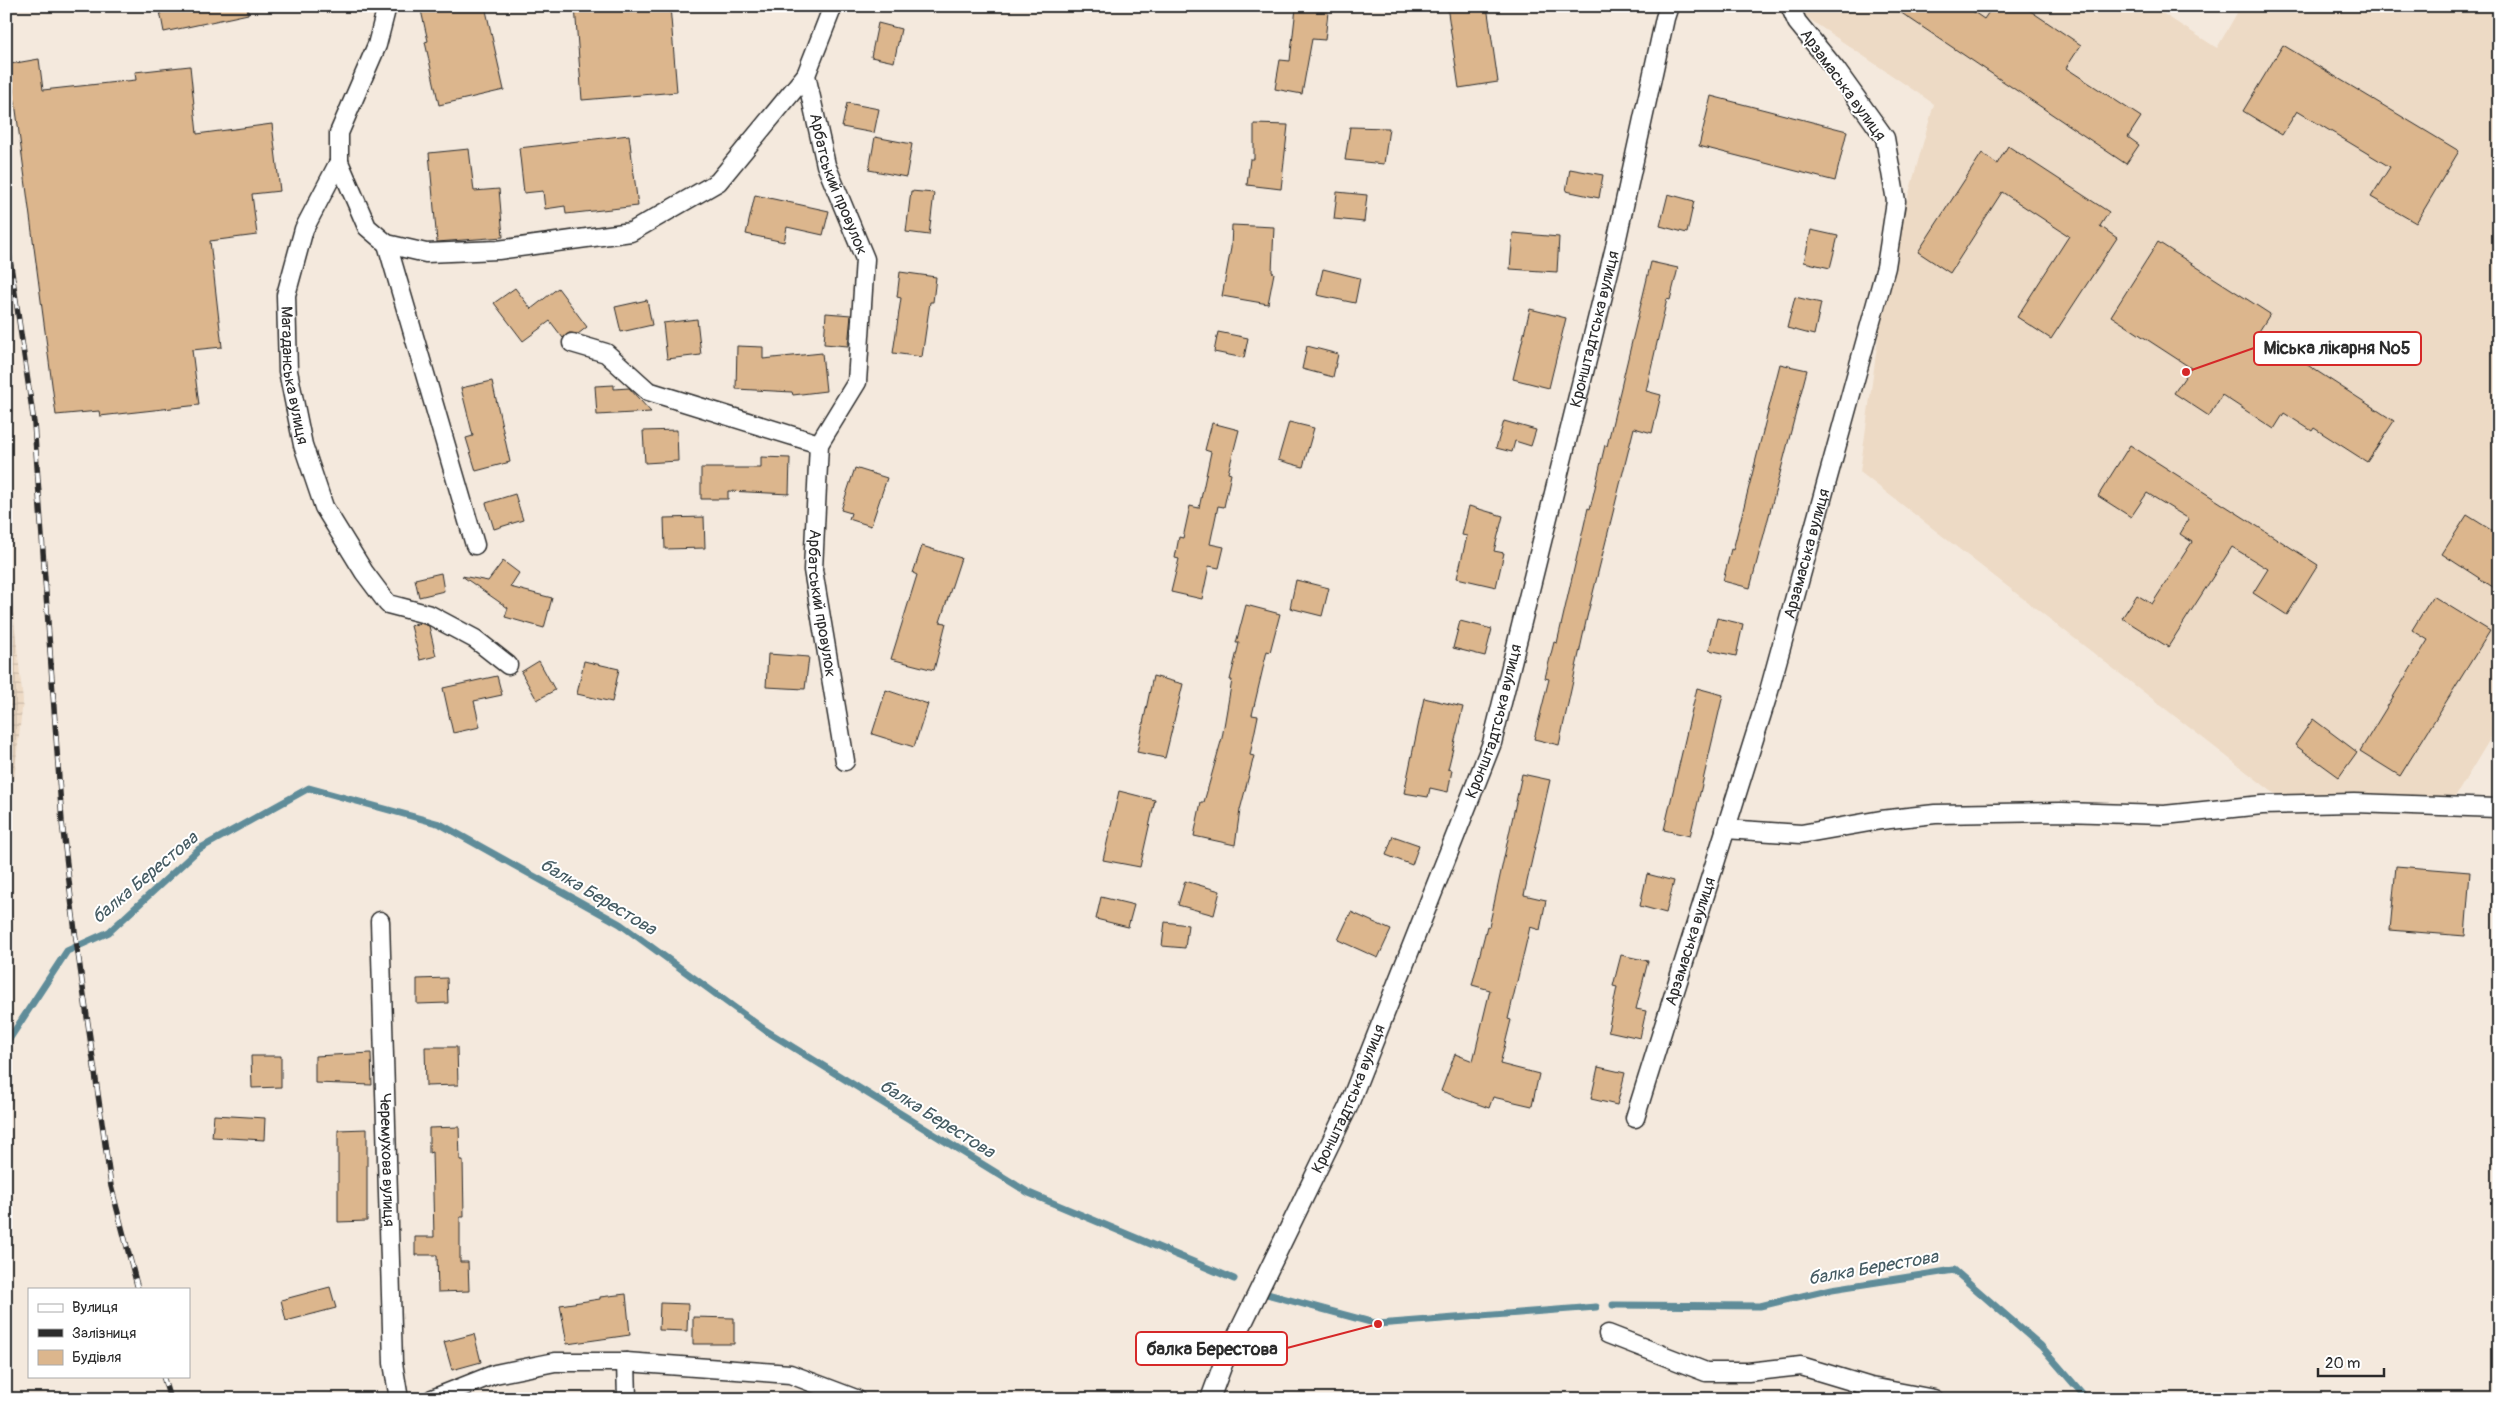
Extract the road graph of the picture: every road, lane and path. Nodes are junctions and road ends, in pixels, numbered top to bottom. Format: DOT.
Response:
graph roads {
  1 [pos="387,6"];
  2 [pos="833,6"];
  3 [pos="1669,6"];
  4 [pos="1790,6"];
  5 [pos="806,75"];
  6 [pos="340,162"];
  7 [pos="387,244"];
  8 [pos="572,343"];
  9 [pos="820,444"];
  10 [pos="475,545"];
  11 [pos="508,665"];
  12 [pos="845,761"];
  13 [pos="2497,808"];
  14 [pos="1725,829"];
  15 [pos="380,921"];
  16 [pos="1635,1118"];
  17 [pos="1608,1334"];
  18 [pos="626,1362"];
  19 [pos="399,1399"];
  20 [pos="432,1399"];
  21 [pos="626,1399"];
  22 [pos="856,1399"];
  23 [pos="1210,1399"];
  24 [pos="1934,1399"];
  1 -- 6 [label="street"];
  2 -- 5 [label="street"];
  3 -- 23 [label="street, Кронштадтська вулиця"];
  4 -- 14 [label="street, Арзамаська вулиця"];
  5 -- 7 [label="street"];
  5 -- 9 [label="street, Арбатський провулок"];
  6 -- 7 [label="street"];
  6 -- 11 [label="street, Магаданська вулиця"];
  7 -- 10 [label="street"];
  8 -- 9 [label="street"];
  9 -- 12 [label="street, Арбатський провулок"];
  13 -- 14 [label="street"];
  14 -- 16 [label="street, Арзамаська вулиця"];
  15 -- 19 [label="street, Черемухова вулиця"];
  17 -- 24 [label="street"];
  18 -- 20 [label="street"];
  18 -- 21 [label="street"];
  18 -- 22 [label="street"];
}
